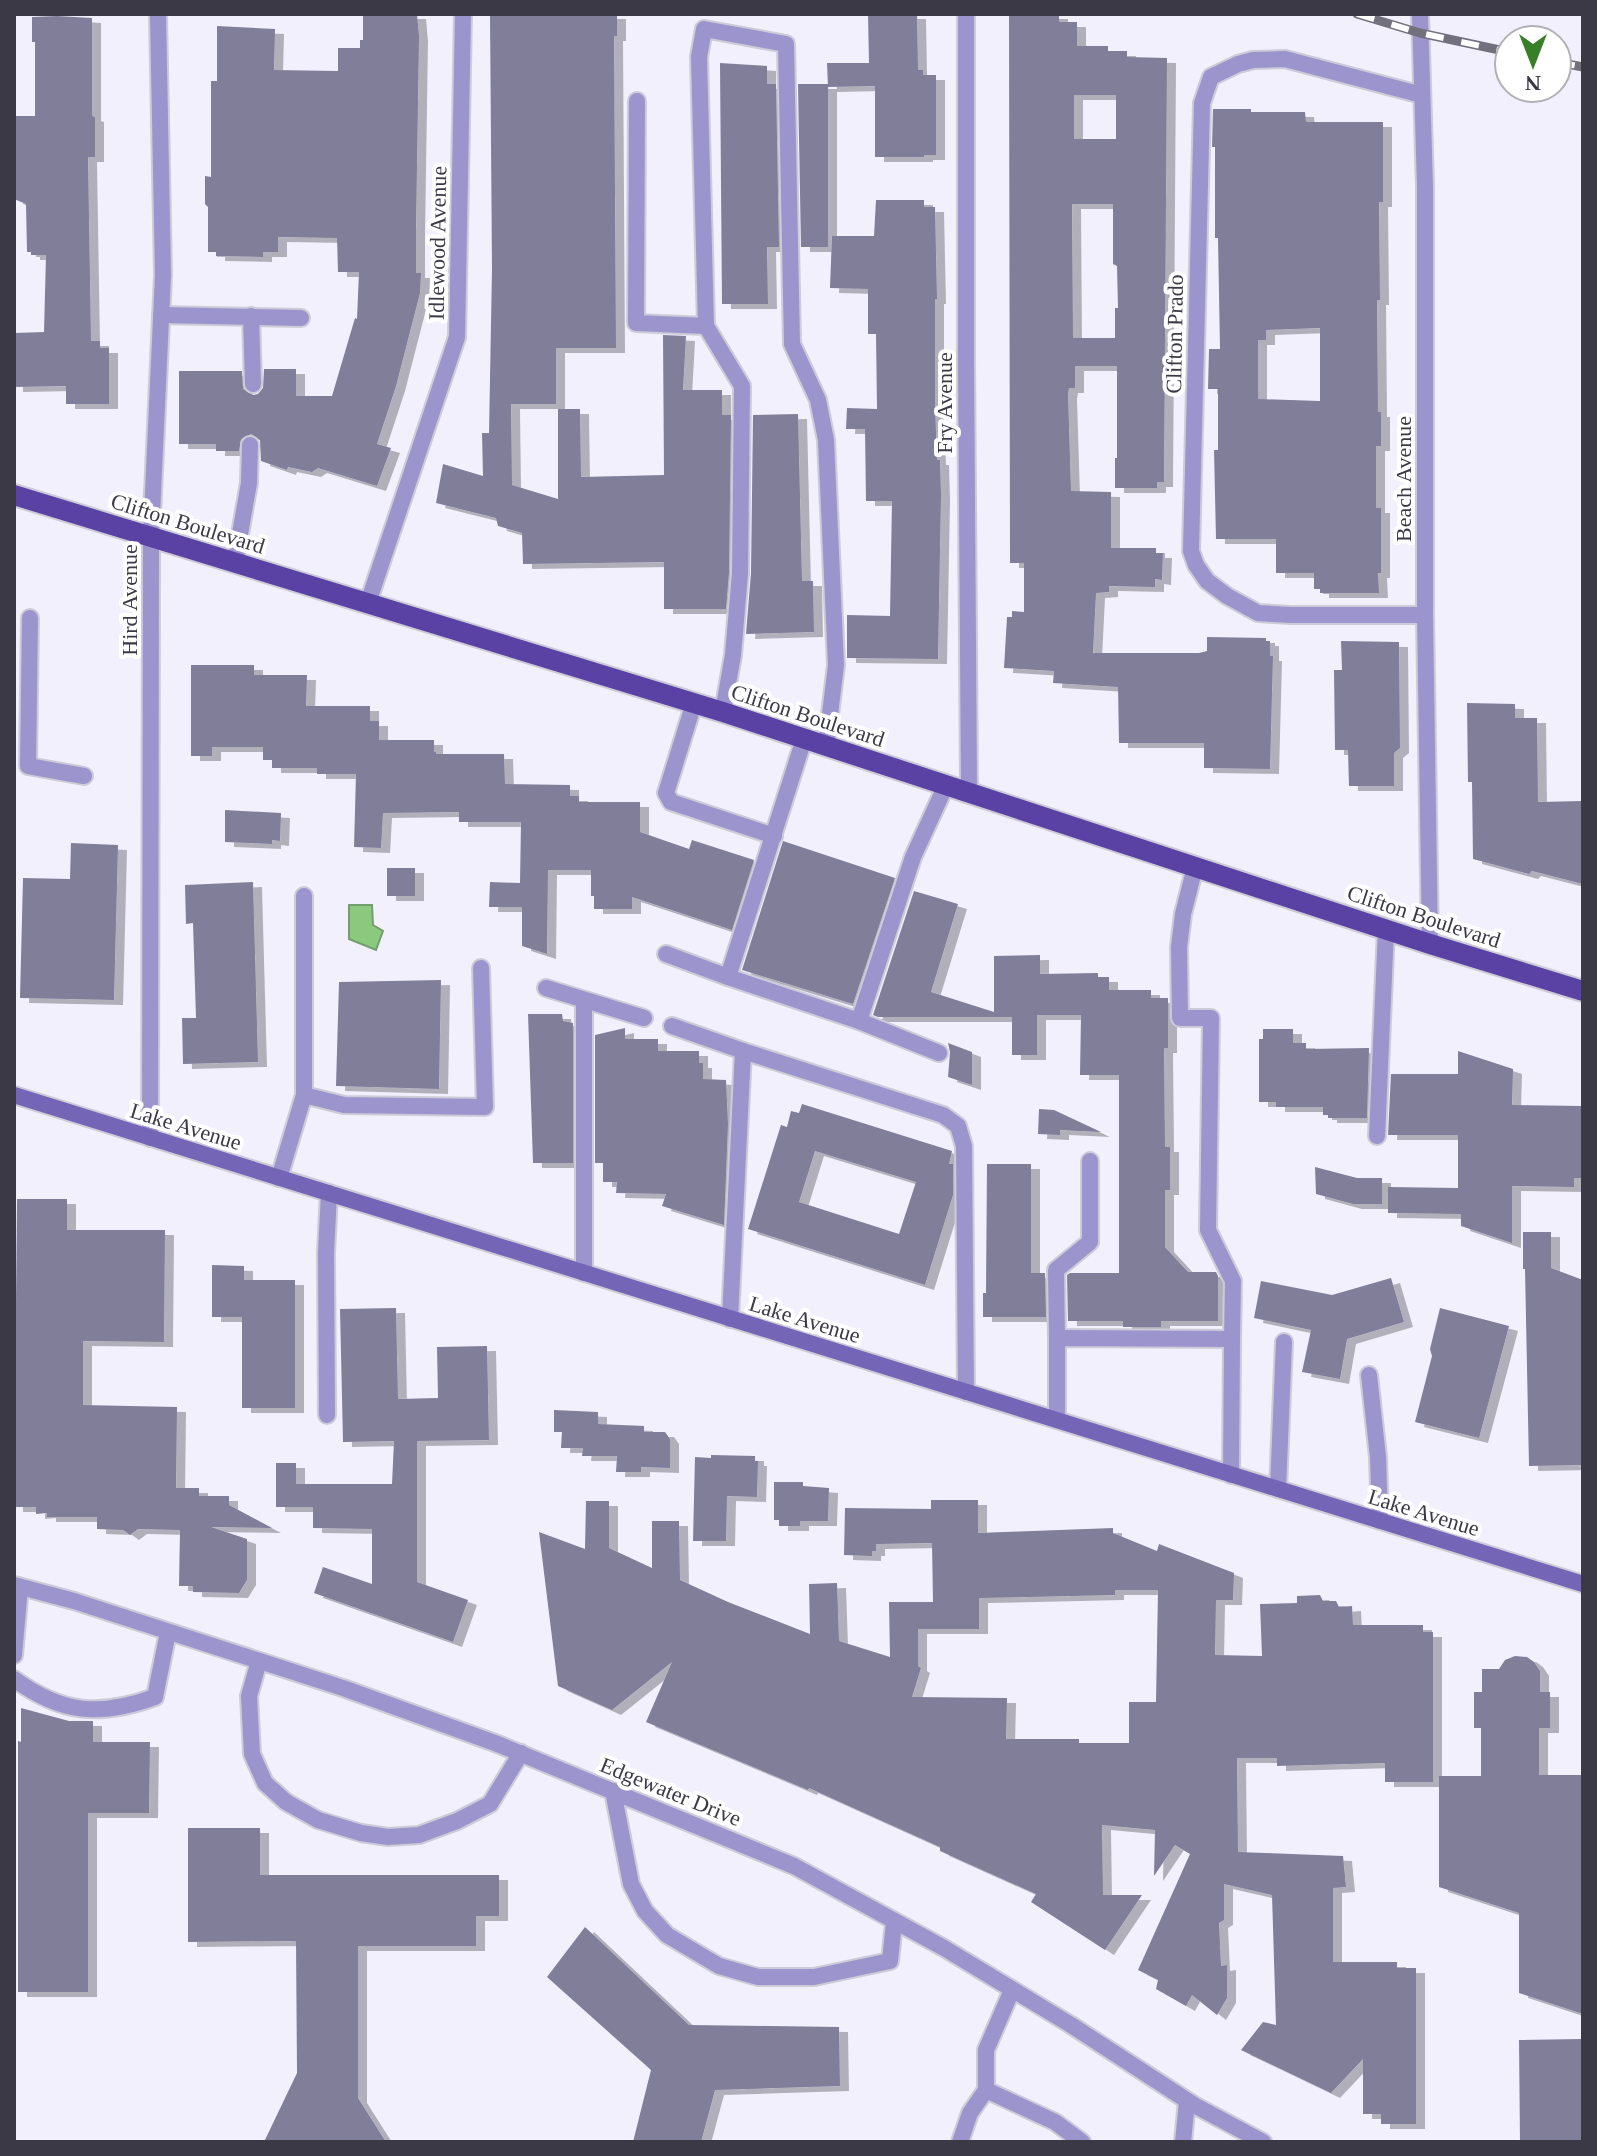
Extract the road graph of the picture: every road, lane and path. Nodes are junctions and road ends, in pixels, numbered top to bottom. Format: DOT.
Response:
graph roads {
  1 [pos="158,14"];
  2 [pos="463,14"];
  3 [pos="966,14"];
  4 [pos="1420,14"];
  5 [pos="703,21"];
  6 [pos="1422,95"];
  7 [pos="637,101"];
  8 [pos="161,315"];
  9 [pos="251,316"];
  10 [pos="301,318"];
  11 [pos="706,326"];
  12 [pos="253,384"];
  13 [pos="250,445"];
  14 [pos="14,495"];
  15 [pos="151,536"];
  16 [pos="235,562"];
  17 [pos="368,603"];
  18 [pos="1425,615"];
  19 [pos="30,618"];
  20 [pos="694,703"];
  21 [pos="723,712"];
  22 [pos="804,739"];
  23 [pos="826,747"];
  24 [pos="84,776"];
  25 [pos="946,785"];
  26 [pos="969,792"];
  27 [pos="774,836"];
  28 [pos="1195,867"];
  29 [pos="304,896"];
  30 [pos="1386,929"];
  31 [pos="1430,944"];
  32 [pos="666,954"];
  33 [pos="481,968"];
  34 [pos="728,977"];
  35 [pos="546,988"];
  36 [pos="1583,991"];
  37 [pos="584,1001"];
  38 [pos="644,1018"];
  39 [pos="859,1021"];
  40 [pos="672,1026"];
  41 [pos="743,1051"];
  42 [pos="939,1053"];
  43 [pos="14,1095"];
  44 [pos="304,1095"];
  45 [pos="1377,1136"];
  46 [pos="150,1138"];
  47 [pos="1090,1161"];
  48 [pos="279,1178"];
  49 [pos="329,1193"];
  50 [pos="584,1273"];
  51 [pos="730,1319"];
  52 [pos="1057,1338"];
  53 [pos="1232,1339"];
  54 [pos="1284,1342"];
  55 [pos="1369,1375"];
  56 [pos="966,1392"];
  57 [pos="327,1415"];
  58 [pos="1057,1420"];
  59 [pos="1231,1475"];
  60 [pos="1278,1489"];
  61 [pos="1380,1521"];
  62 [pos="1583,1584"];
  63 [pos="17,1586"];
  64 [pos="168,1632"];
  65 [pos="14,1655"];
  66 [pos="259,1661"];
  67 [pos="14,1679"];
  68 [pos="521,1753"];
  69 [pos="613,1791"];
  70 [pos="894,1922"];
  71 [pos="1012,1990"];
  72 [pos="986,2090"];
  73 [pos="1187,2101"];
  74 [pos="960,2142"];
  75 [pos="1082,2142"];
  76 [pos="1183,2142"];
  77 [pos="1263,2142"];
  1 -- 8 [label="street, Hird Avenue"];
  2 -- 17 [label="street, Idlewood Avenue"];
  3 -- 26 [label="street, Fry Avenue"];
  4 -- 6 [label="street, Beach Avenue"];
  5 -- 11 [label="street"];
  5 -- 23 [label="street"];
  6 -- 18 [label="street, Beach Avenue"];
  6 -- 18 [label="street, Clifton Prado"];
  7 -- 11 [label="street"];
  8 -- 9 [label="street"];
  8 -- 15 [label="street, Hird Avenue"];
  9 -- 10 [label="street"];
  9 -- 12 [label="street"];
  11 -- 21 [label="street"];
  13 -- 16 [label="street"];
  14 -- 15 [label="main road, Clifton Boulevard"];
  15 -- 16 [label="main road, Clifton Boulevard"];
  15 -- 46 [label="street, Hird Avenue"];
  16 -- 17 [label="main road, Clifton Boulevard"];
  17 -- 20 [label="main road, Clifton Boulevard"];
  18 -- 31 [label="street, Beach Avenue"];
  19 -- 24 [label="street"];
  20 -- 21 [label="main road, Clifton Boulevard"];
  20 -- 27 [label="street"];
  21 -- 22 [label="main road, Clifton Boulevard"];
  22 -- 23 [label="main road, Clifton Boulevard"];
  22 -- 27 [label="street"];
  23 -- 25 [label="main road, Clifton Boulevard"];
  25 -- 26 [label="main road, Clifton Boulevard"];
  25 -- 39 [label="street"];
  26 -- 28 [label="main road, Clifton Boulevard"];
  27 -- 34 [label="street"];
  28 -- 30 [label="main road, Clifton Boulevard"];
  28 -- 53 [label="street"];
  29 -- 44 [label="street"];
  30 -- 31 [label="main road, Clifton Boulevard"];
  30 -- 45 [label="street"];
  31 -- 36 [label="main road, Clifton Boulevard"];
  32 -- 34 [label="street"];
  33 -- 44 [label="street"];
  34 -- 39 [label="street"];
  35 -- 37 [label="street"];
  37 -- 38 [label="street"];
  37 -- 50 [label="street"];
  39 -- 42 [label="street"];
  40 -- 41 [label="street"];
  41 -- 51 [label="street"];
  41 -- 56 [label="street"];
  43 -- 46 [label="street, Lake Avenue"];
  44 -- 48 [label="street"];
  46 -- 48 [label="street, Lake Avenue"];
  47 -- 52 [label="street"];
  48 -- 49 [label="street, Lake Avenue"];
  49 -- 50 [label="street, Lake Avenue"];
  49 -- 57 [label="street"];
  50 -- 51 [label="street, Lake Avenue"];
  51 -- 56 [label="street, Lake Avenue"];
  52 -- 53 [label="street"];
  52 -- 58 [label="street"];
  53 -- 59 [label="street"];
  54 -- 60 [label="street"];
  55 -- 61 [label="street"];
  56 -- 58 [label="street, Lake Avenue"];
  58 -- 59 [label="street, Lake Avenue"];
  59 -- 60 [label="street, Lake Avenue"];
  60 -- 61 [label="street, Lake Avenue"];
  61 -- 62 [label="street, Lake Avenue"];
  63 -- 64 [label="street, Edgewater Drive"];
  63 -- 65 [label="street"];
  64 -- 66 [label="street, Edgewater Drive"];
  64 -- 67 [label="street"];
  66 -- 68 [label="street, Edgewater Drive"];
  66 -- 68 [label="street"];
  68 -- 69 [label="street, Edgewater Drive"];
  69 -- 70 [label="street, Edgewater Drive"];
  69 -- 70 [label="street"];
  70 -- 71 [label="street, Edgewater Drive"];
  71 -- 72 [label="street"];
  71 -- 73 [label="street, Edgewater Drive"];
  72 -- 74 [label="street"];
  72 -- 75 [label="street"];
  73 -- 76 [label="street"];
  73 -- 77 [label="street, Edgewater Drive"];
}
